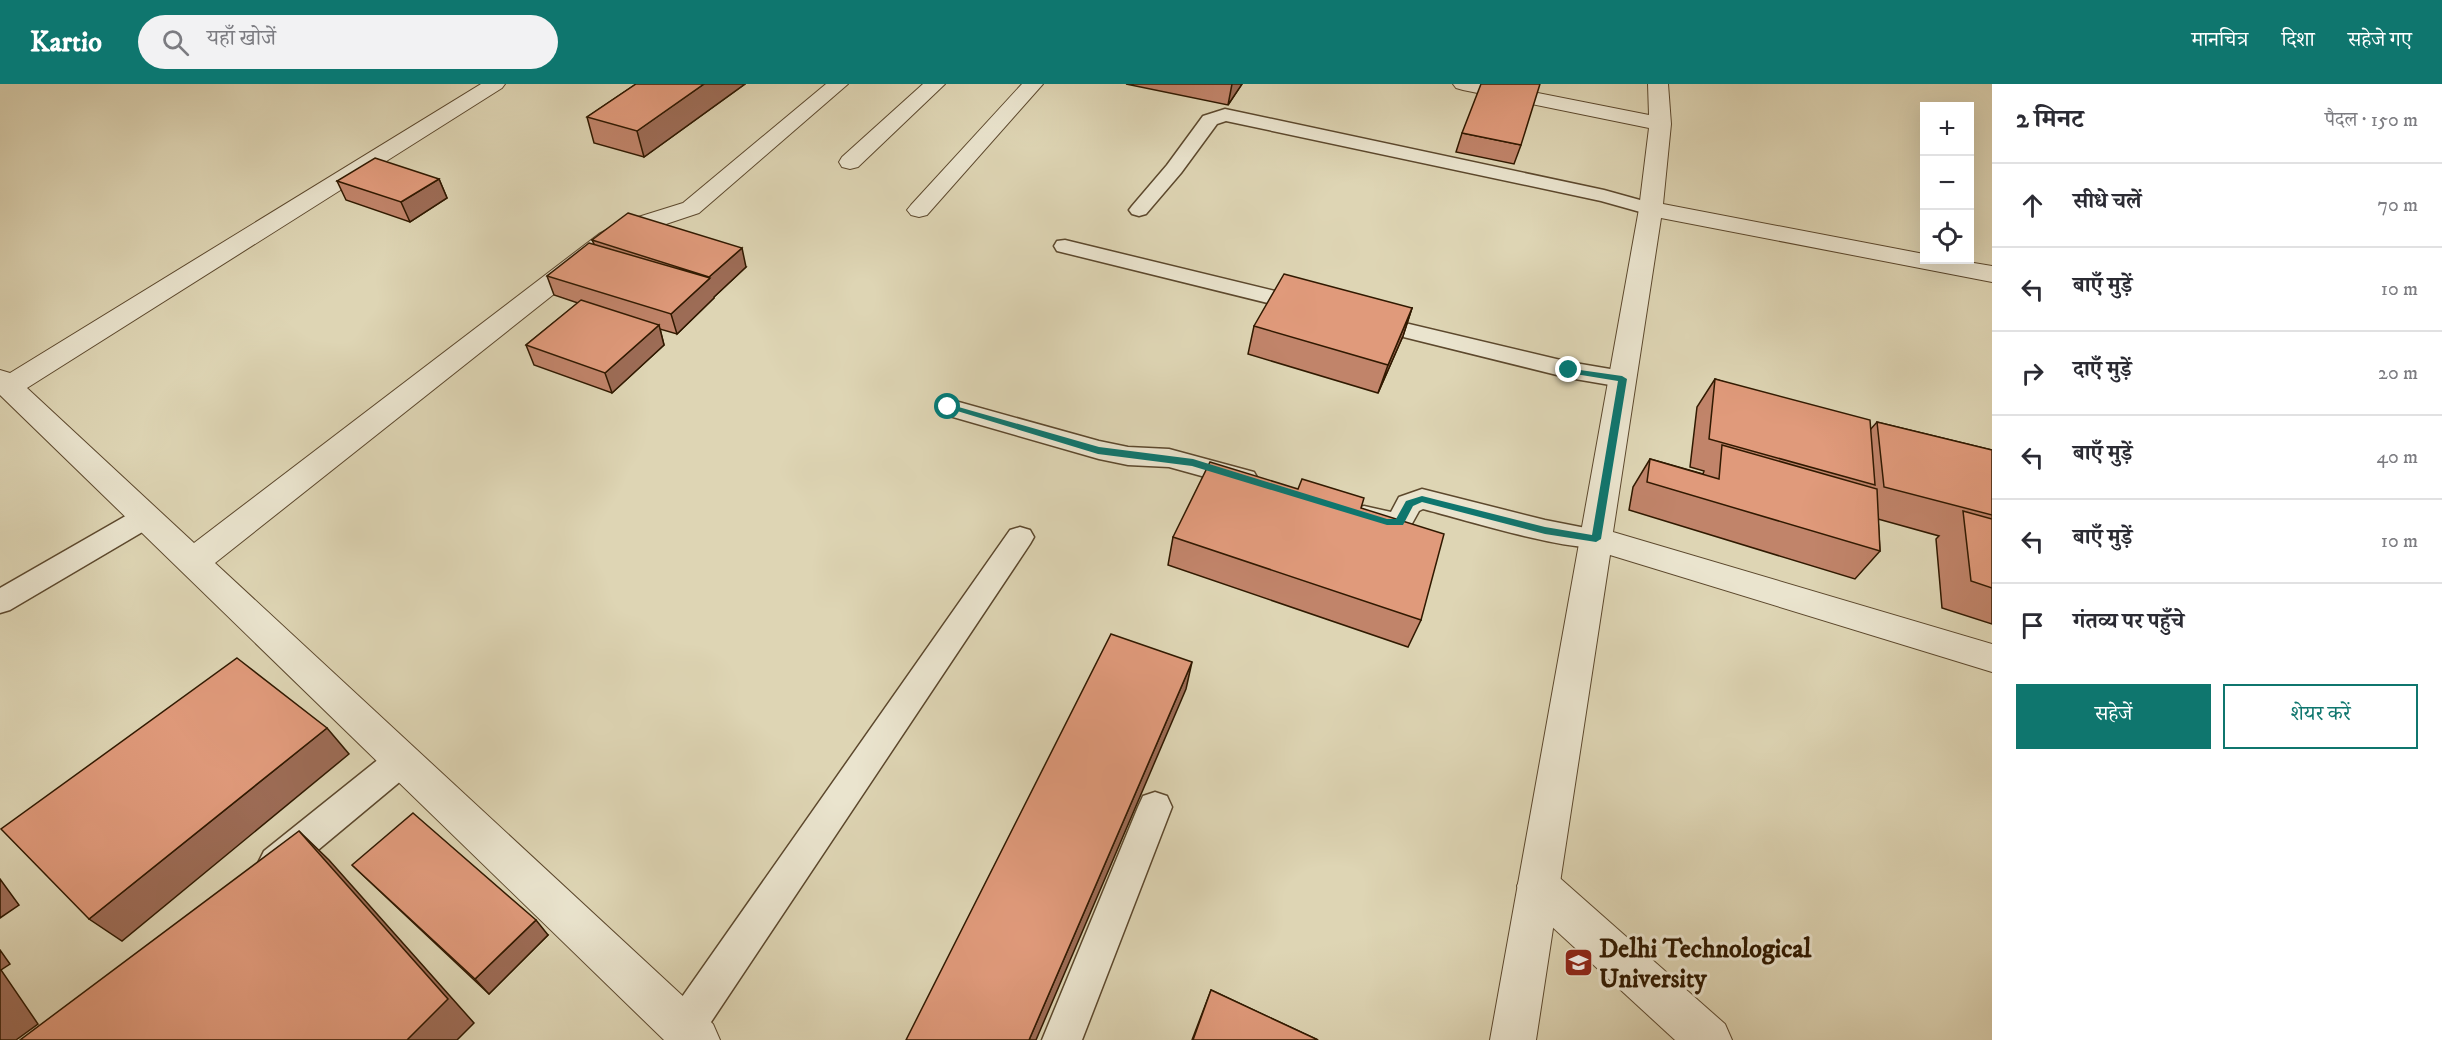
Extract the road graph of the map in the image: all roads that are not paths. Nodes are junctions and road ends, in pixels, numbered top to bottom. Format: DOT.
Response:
graph roads {
  1 [pos="495,84"];
  2 [pos="838,84"];
  3 [pos="935,84"];
  4 [pos="1033,84"];
  5 [pos="1463,84"];
  6 [pos="1658,84"];
  7 [pos="1659,124"];
  8 [pos="850,162"];
  9 [pos="1652,209"];
  10 [pos="919,210"];
  11 [pos="1139,210"];
  12 [pos="1065,246"];
  13 [pos="1992,274"];
  14 [pos="1328,311"];
  15 [pos="1351,317"];
  16 [pos="1622,379"];
  17 [pos="4,383"];
  18 [pos="948,407"];
  19 [pos="1270,487"];
  20 [pos="1336,507"];
  21 [pos="146,517"];
  22 [pos="1020,537"];
  23 [pos="1596,539"];
  24 [pos="193,562"];
  25 [pos="0,602"];
  26 [pos="1992,658"];
  27 [pos="402,760"];
  28 [pos="1155,807"];
  29 [pos="248,885"];
  30 [pos="1538,886"];
  31 [pos="690,1034"];
  32 [pos="1062,1040"];
  33 [pos="1513,1040"];
  34 [pos="1709,1040"];
  1 -- 17 [label="street"];
  2 -- 24 [label="street"];
  3 -- 8 [label="street"];
  4 -- 10 [label="street"];
  5 -- 7 [label="street"];
  6 -- 7 [label="street"];
  7 -- 9 [label="street"];
  9 -- 11 [label="lane"];
  9 -- 13 [label="street"];
  9 -- 16 [label="street"];
  12 -- 14 [label="lane"];
  15 -- 16 [label="lane"];
  16 -- 23 [label="street"];
  17 -- 21 [label="street"];
  18 -- 19 [label="lane"];
  20 -- 23 [label="lane"];
  21 -- 24 [label="street"];
  21 -- 25 [label="lane"];
  22 -- 31 [label="lane"];
  23 -- 26 [label="street"];
  23 -- 30 [label="street"];
  24 -- 27 [label="street"];
  27 -- 29 [label="lane"];
  27 -- 31 [label="street"];
  28 -- 32 [label="lane"];
  30 -- 33 [label="street"];
  30 -- 34 [label="street"];
}
